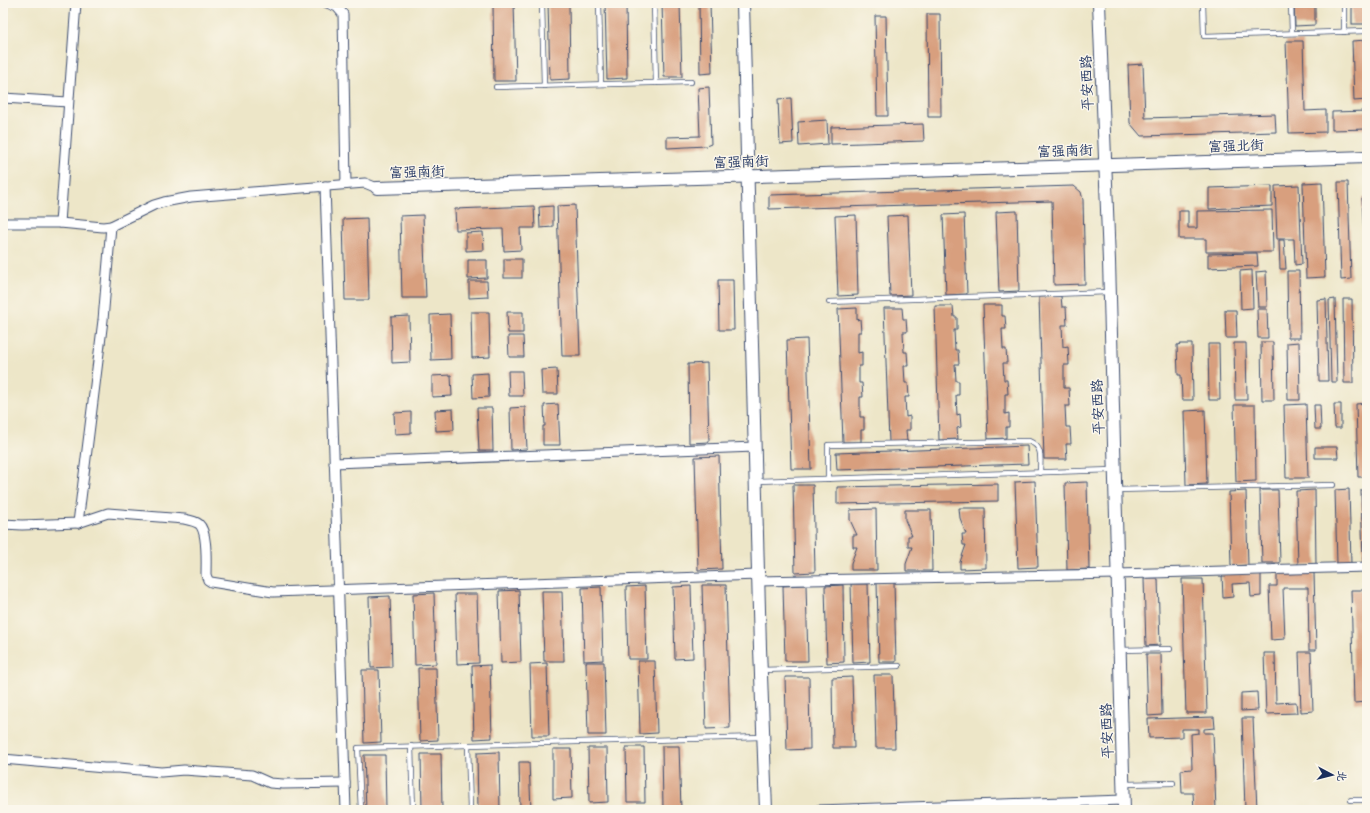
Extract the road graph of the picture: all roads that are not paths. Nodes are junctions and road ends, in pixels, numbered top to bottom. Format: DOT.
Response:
graph roads {
  1 [pos="76,3"];
  2 [pos="327,3"];
  3 [pos="542,3"];
  4 [pos="599,3"];
  5 [pos="654,3"];
  6 [pos="743,3"];
  7 [pos="1100,3"];
  8 [pos="1203,3"];
  9 [pos="1291,3"];
  10 [pos="1344,3"];
  11 [pos="1367,31"];
  12 [pos="1344,32"];
  13 [pos="1292,33"];
  14 [pos="691,82"];
  15 [pos="656,83"];
  16 [pos="601,84"];
  17 [pos="544,86"];
  18 [pos="496,87"];
  19 [pos="3,98"];
  20 [pos="68,102"];
  21 [pos="1367,157"];
  22 [pos="1106,165"];
  23 [pos="748,176"];
  24 [pos="346,184"];
  25 [pos="325,186"];
  26 [pos="377,188"];
  27 [pos="3,223"];
  28 [pos="60,223"];
  29 [pos="111,226"];
  30 [pos="1110,291"];
  31 [pos="829,302"];
  32 [pos="755,447"];
  33 [pos="334,463"];
  34 [pos="1115,470"];
  35 [pos="1040,473"];
  36 [pos="828,479"];
  37 [pos="756,481"];
  38 [pos="1333,485"];
  39 [pos="1116,490"];
  40 [pos="78,523"];
  41 [pos="3,524"];
  42 [pos="1367,567"];
  43 [pos="1118,574"];
  44 [pos="758,578"];
  45 [pos="338,590"];
  46 [pos="1170,649"];
  47 [pos="1120,650"];
  48 [pos="899,666"];
  49 [pos="761,670"];
  50 [pos="764,737"];
  51 [pos="468,745"];
  52 [pos="411,746"];
  53 [pos="3,759"];
  54 [pos="345,783"];
  55 [pos="1173,783"];
  56 [pos="1124,784"];
  57 [pos="1351,800"];
  58 [pos="1367,800"];
  59 [pos="1124,805"];
  60 [pos="346,810"];
  61 [pos="361,810"];
  62 [pos="413,810"];
  63 [pos="470,810"];
  64 [pos="766,810"];
  65 [pos="818,810"];
  1 -- 20 [label="street"];
  2 -- 24 [label="street"];
  3 -- 17 [label="lane"];
  4 -- 16 [label="lane"];
  5 -- 15 [label="lane"];
  6 -- 23 [label="street"];
  7 -- 22 [label="street, 平安西路"];
  8 -- 13 [label="lane"];
  9 -- 13 [label="lane"];
  10 -- 12 [label="lane"];
  11 -- 12 [label="lane"];
  12 -- 13 [label="lane"];
  14 -- 15 [label="lane"];
  15 -- 16 [label="lane"];
  16 -- 17 [label="lane"];
  17 -- 18 [label="lane"];
  19 -- 20 [label="street"];
  20 -- 28 [label="street"];
  21 -- 22 [label="street, 富强北街"];
  22 -- 23 [label="street, 富强南街"];
  22 -- 30 [label="street, 平安西路"];
  23 -- 26 [label="street, 富强南街"];
  23 -- 32 [label="street"];
  24 -- 25 [label="street"];
  24 -- 26 [label="street"];
  25 -- 29 [label="street"];
  25 -- 33 [label="street"];
  27 -- 28 [label="street"];
  28 -- 29 [label="street"];
  29 -- 40 [label="street"];
  30 -- 31 [label="lane"];
  30 -- 34 [label="street, 平安西路"];
  32 -- 33 [label="street"];
  32 -- 37 [label="street"];
  33 -- 45 [label="street"];
  34 -- 35 [label="lane"];
  34 -- 39 [label="street, 平安西路"];
  35 -- 36 [label="lane"];
  35 -- 36 [label="lane"];
  36 -- 37 [label="lane"];
  37 -- 44 [label="street"];
  38 -- 39 [label="lane"];
  39 -- 43 [label="street, 平安西路"];
  40 -- 41 [label="street"];
  40 -- 45 [label="street"];
  42 -- 43 [label="street"];
  43 -- 44 [label="street"];
  43 -- 47 [label="street, 平安西路"];
  44 -- 45 [label="street"];
  44 -- 49 [label="street"];
  45 -- 54 [label="street"];
  46 -- 47 [label="lane"];
  47 -- 56 [label="street, 平安西路"];
  48 -- 49 [label="lane"];
  49 -- 50 [label="street"];
  50 -- 51 [label="lane"];
  50 -- 64 [label="street"];
  51 -- 52 [label="lane"];
  51 -- 63 [label="lane"];
  52 -- 61 [label="lane"];
  52 -- 62 [label="lane"];
  53 -- 54 [label="street"];
  54 -- 60 [label="street"];
  55 -- 56 [label="lane"];
  56 -- 59 [label="street, 平安西路"];
  57 -- 58 [label="lane"];
  59 -- 65 [label="street"];
}
